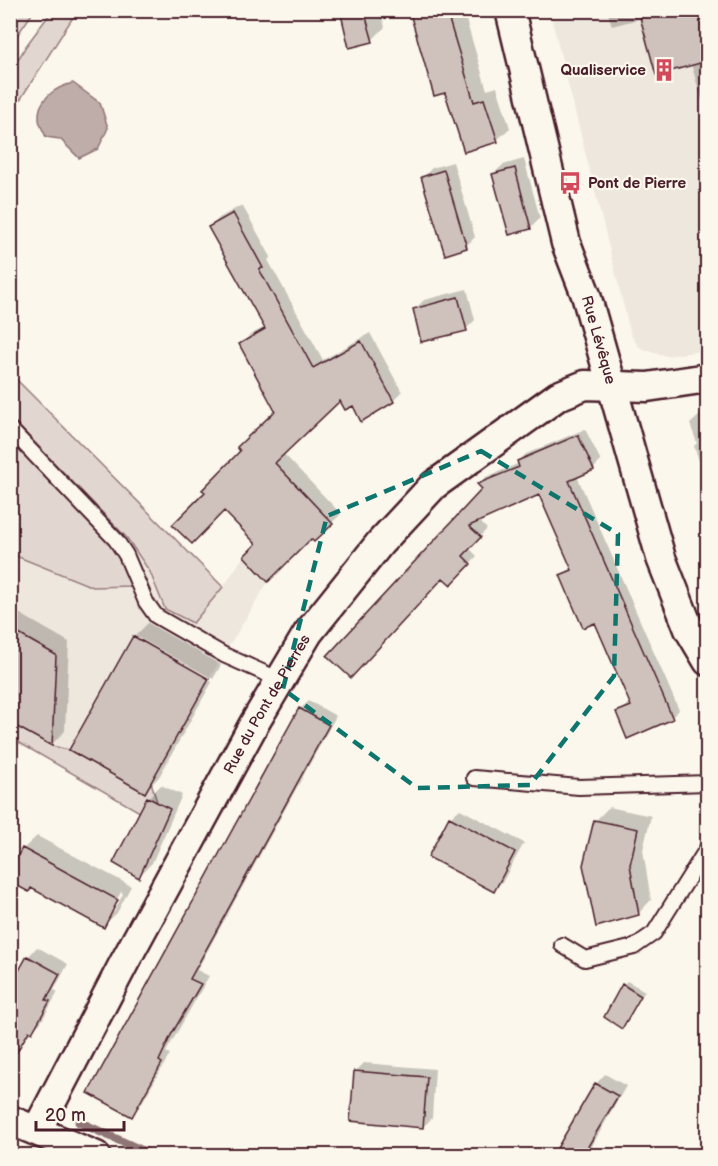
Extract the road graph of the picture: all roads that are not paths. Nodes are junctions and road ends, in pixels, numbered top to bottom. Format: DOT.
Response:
graph roads {
  1 [pos="510,10"];
  2 [pos="708,378"];
  3 [pos="611,387"];
  4 [pos="10,429"];
  5 [pos="708,661"];
  6 [pos="280,680"];
  7 [pos="474,778"];
  8 [pos="708,783"];
  9 [pos="708,847"];
  10 [pos="562,945"];
  11 [pos="10,1120"];
  12 [pos="37,1130"];
  13 [pos="96,1155"];
  1 -- 3 [label="street, Rue Lévêque"];
  2 -- 3 [label="street, Rue du Pont de Pierres"];
  3 -- 5 [label="street, Rue Lévêque"];
  3 -- 6 [label="street, Rue du Pont de Pierres"];
  4 -- 6 [label="lane"];
  6 -- 12 [label="street, Rue du Pont de Pierres"];
  7 -- 8 [label="lane"];
  9 -- 10 [label="lane"];
  11 -- 12 [label="street"];
  12 -- 13 [label="street"];
}
